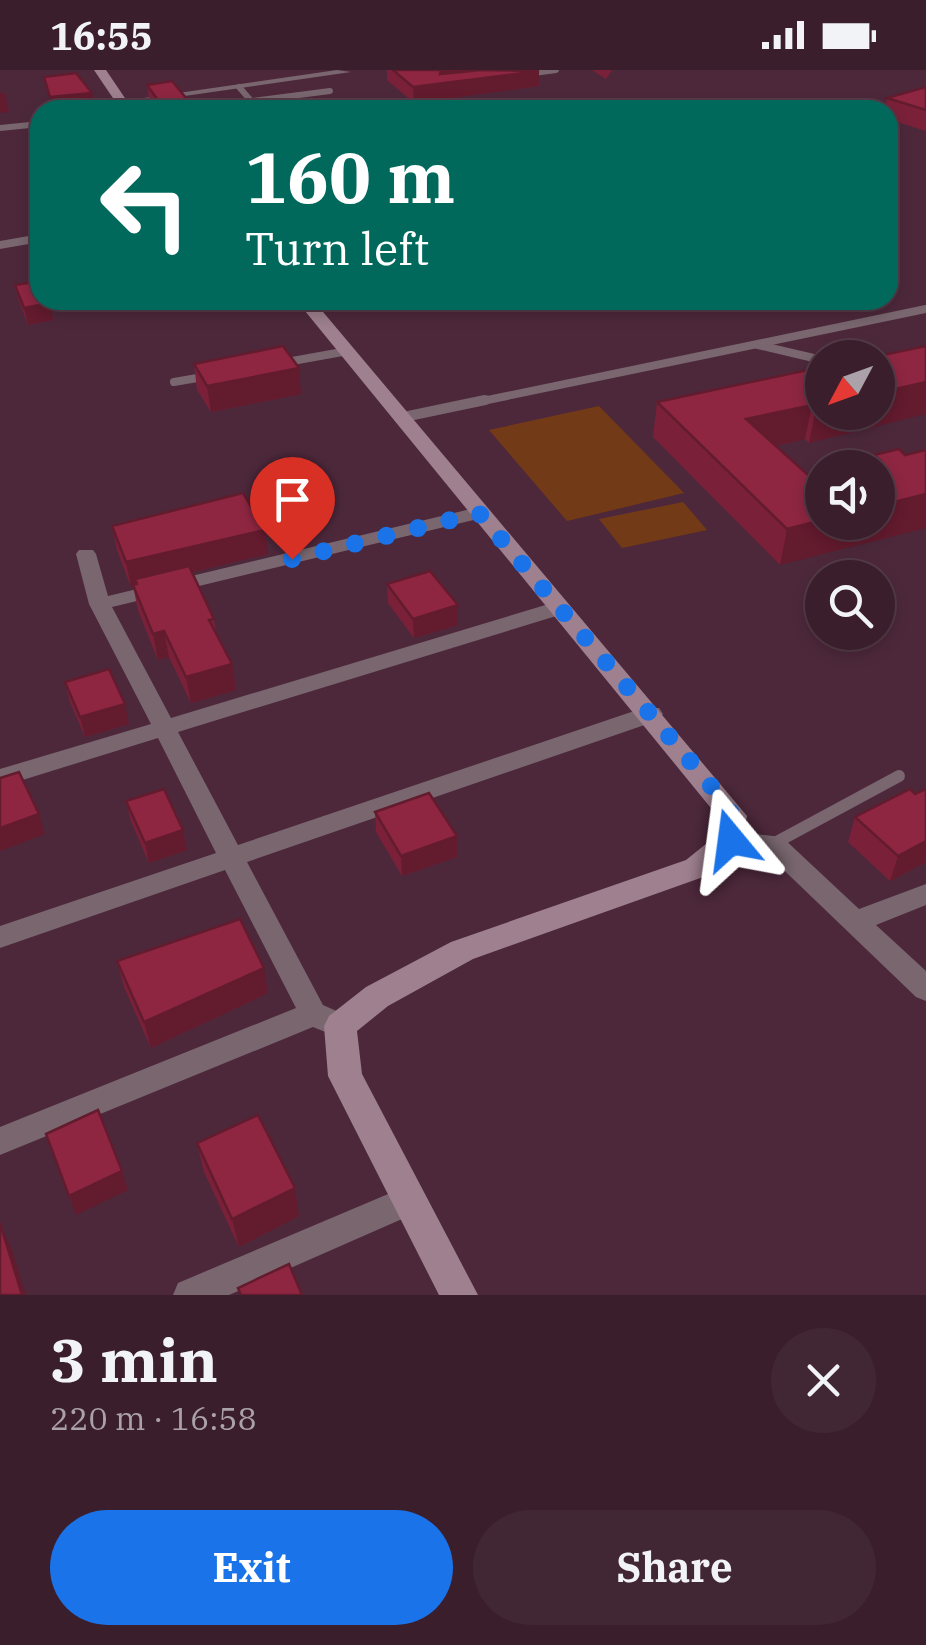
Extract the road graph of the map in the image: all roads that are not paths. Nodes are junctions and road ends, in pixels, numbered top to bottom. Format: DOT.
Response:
graph roads {
  1 [pos="100,70"];
  2 [pos="556,70"];
  3 [pos="346,72"];
  4 [pos="519,75"];
  5 [pos="239,87"];
  6 [pos="330,91"];
  7 [pos="120,100"];
  8 [pos="160,100"];
  9 [pos="251,100"];
  10 [pos="260,100"];
  11 [pos="30,125"];
  12 [pos="0,128"];
  13 [pos="30,240"];
  14 [pos="0,245"];
  15 [pos="312,310"];
  16 [pos="926,310"];
  17 [pos="756,344"];
  18 [pos="348,352"];
  19 [pos="805,356"];
  20 [pos="270,365"];
  21 [pos="212,375"];
  22 [pos="174,382"];
  23 [pos="400,418"];
  24 [pos="479,513"];
  25 [pos="86,554"];
  26 [pos="100,604"];
  27 [pos="558,608"];
  28 [pos="651,714"];
  29 [pos="167,729"];
  30 [pos="899,776"];
  31 [pos="0,778"];
  32 [pos="731,840"];
  33 [pos="773,844"];
  34 [pos="235,859"];
  35 [pos="926,894"];
  36 [pos="858,921"];
  37 [pos="0,938"];
  38 [pos="926,989"];
  39 [pos="327,1020"];
  40 [pos="0,1141"];
  41 [pos="408,1201"];
  42 [pos="190,1295"];
  43 [pos="459,1295"];
  1 -- 7 [label="street"];
  2 -- 4 [label="lane"];
  3 -- 5 [label="street"];
  5 -- 8 [label="street"];
  5 -- 9 [label="lane"];
  6 -- 10 [label="lane"];
  11 -- 12 [label="lane"];
  13 -- 14 [label="street"];
  15 -- 18 [label="street"];
  16 -- 17 [label="lane"];
  17 -- 19 [label="lane"];
  17 -- 23 [label="lane"];
  18 -- 20 [label="lane"];
  18 -- 23 [label="street"];
  21 -- 22 [label="lane"];
  23 -- 24 [label="street"];
  24 -- 26 [label="street"];
  24 -- 27 [label="street"];
  25 -- 26 [label="street"];
  26 -- 29 [label="street"];
  27 -- 28 [label="street"];
  27 -- 29 [label="street"];
  28 -- 32 [label="street"];
  28 -- 34 [label="street"];
  29 -- 31 [label="street"];
  29 -- 34 [label="street"];
  30 -- 33 [label="lane"];
  32 -- 33 [label="street"];
  32 -- 39 [label="street"];
  33 -- 36 [label="street"];
  34 -- 37 [label="street"];
  34 -- 39 [label="street"];
  35 -- 36 [label="street"];
  36 -- 38 [label="street"];
  39 -- 40 [label="street"];
  39 -- 41 [label="street"];
  41 -- 42 [label="street"];
  41 -- 43 [label="street"];
}
